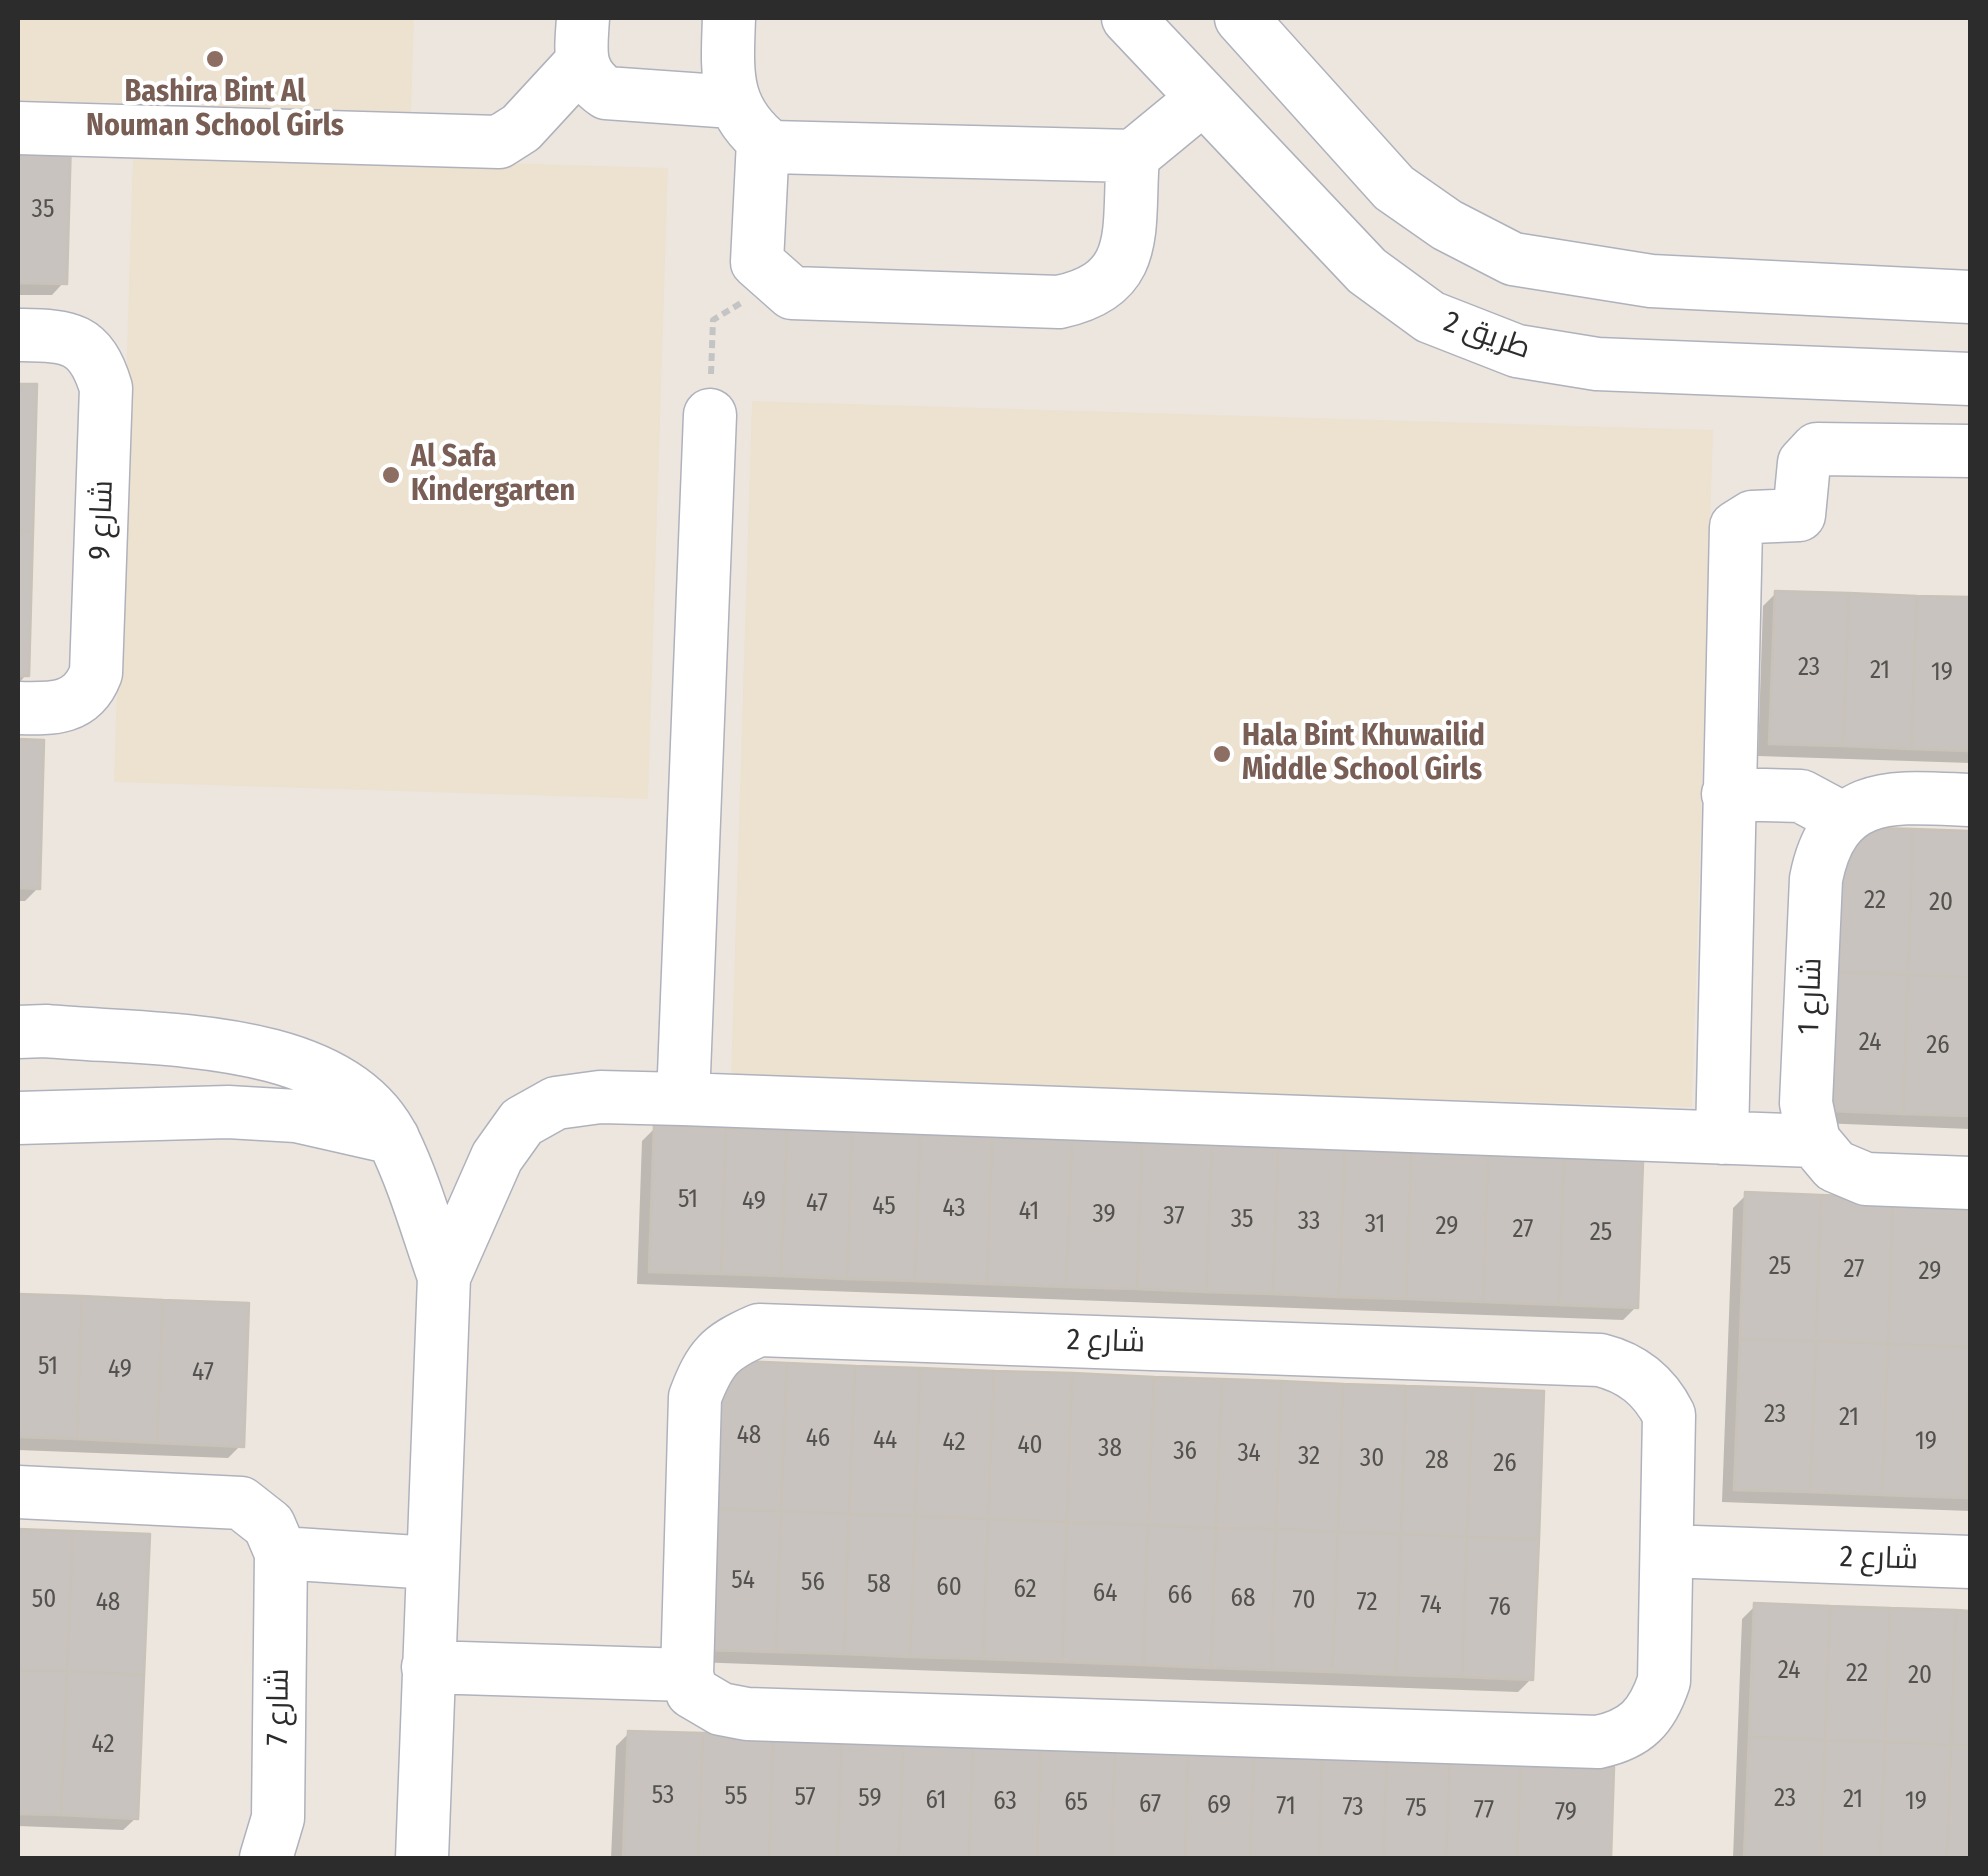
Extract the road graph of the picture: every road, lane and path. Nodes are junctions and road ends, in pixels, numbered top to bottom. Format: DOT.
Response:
graph roads {
  1 [pos="729,18"];
  2 [pos="1128,18"];
  3 [pos="1241,18"];
  4 [pos="582,41"];
  5 [pos="1201,100"];
  6 [pos="748,122"];
  7 [pos="18,128"];
  8 [pos="1133,156"];
  9 [pos="1651,281"];
  10 [pos="777,282"];
  11 [pos="1836,292"];
  12 [pos="1970,297"];
  13 [pos="18,335"];
  14 [pos="1639,366"];
  15 [pos="1844,374"];
  16 [pos="1970,380"];
  17 [pos="710,415"];
  18 [pos="1970,451"];
  19 [pos="18,708"];
  20 [pos="1728,794"];
  21 [pos="1970,800"];
  22 [pos="1842,818"];
  23 [pos="18,1032"];
  24 [pos="684,1099"];
  25 [pos="18,1118"];
  26 [pos="393,1138"];
  27 [pos="1722,1138"];
  28 [pos="1814,1141"];
  29 [pos="1970,1183"];
  30 [pos="444,1277"];
  31 [pos="18,1492"];
  32 [pos="1667,1551"];
  33 [pos="281,1552"];
  34 [pos="1970,1562"];
  35 [pos="431,1563"];
  36 [pos="428,1667"];
  37 [pos="687,1675"];
  38 [pos="266,1858"];
  39 [pos="422,1858"];
  1 -- 6 [label="street"];
  2 -- 5 [label="street, طريق 2"];
  3 -- 9 [label="street"];
  4 -- 6 [label="street"];
  4 -- 7 [label="street"];
  5 -- 8 [label="street"];
  5 -- 14 [label="street, طريق 2"];
  6 -- 8 [label="street"];
  6 -- 10 [label="street"];
  8 -- 10 [label="street"];
  9 -- 11 [label="street"];
  9 -- 14 [label="street"];
  10 -- 17 [label="path"];
  11 -- 12 [label="street"];
  11 -- 15 [label="street"];
  13 -- 19 [label="street, شارع 9"];
  14 -- 15 [label="street, طريق 2"];
  15 -- 16 [label="street, طريق 2"];
  17 -- 24 [label="street"];
  18 -- 20 [label="street"];
  20 -- 22 [label="street"];
  20 -- 27 [label="street"];
  21 -- 22 [label="street"];
  22 -- 28 [label="street, شارع 1"];
  23 -- 26 [label="street"];
  24 -- 27 [label="street"];
  24 -- 30 [label="street"];
  25 -- 26 [label="street"];
  26 -- 30 [label="street"];
  27 -- 28 [label="street"];
  28 -- 29 [label="street"];
  30 -- 35 [label="street"];
  31 -- 33 [label="street"];
  32 -- 34 [label="street, شارع 2"];
  32 -- 37 [label="street, شارع 2"];
  32 -- 37 [label="street, شارع 2"];
  33 -- 35 [label="street"];
  33 -- 38 [label="street, شارع 7"];
  35 -- 36 [label="street"];
  36 -- 37 [label="street"];
  36 -- 39 [label="street"];
}
